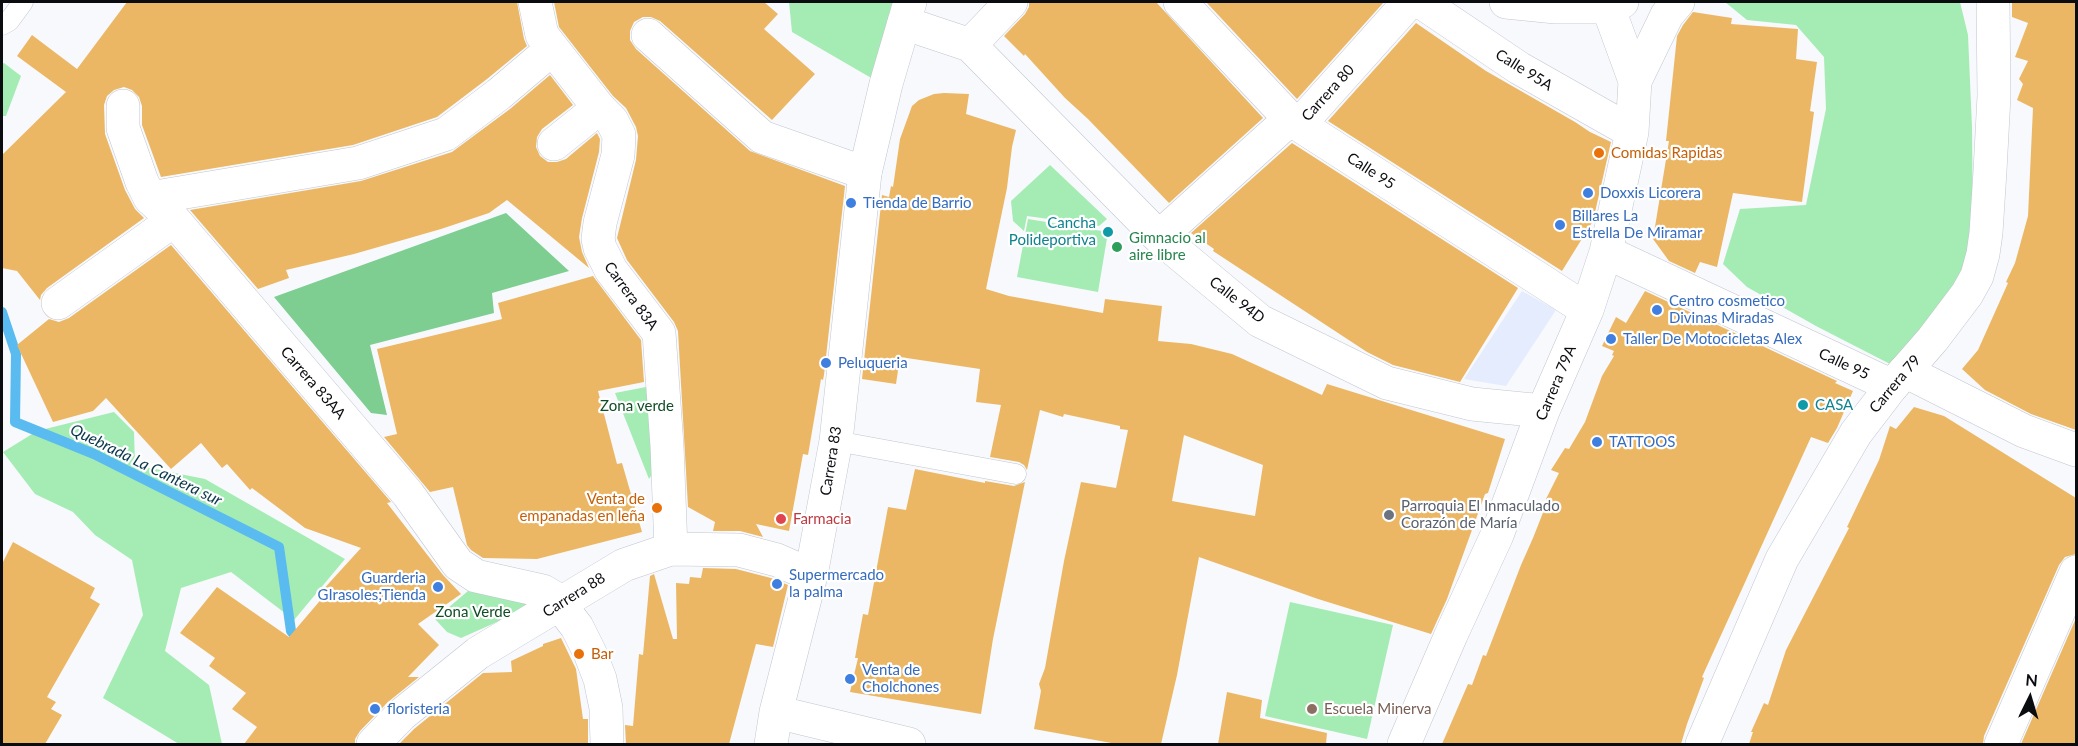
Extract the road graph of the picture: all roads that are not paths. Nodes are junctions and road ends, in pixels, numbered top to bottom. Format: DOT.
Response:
graph roads {
  1 [pos="23,2"];
  2 [pos="535,2"];
  3 [pos="1011,2"];
  4 [pos="1180,2"];
  5 [pos="1409,2"];
  6 [pos="1421,2"];
  7 [pos="1506,2"];
  8 [pos="1678,2"];
  9 [pos="1993,2"];
  10 [pos="1611,3"];
  11 [pos="907,12"];
  12 [pos="2,25"];
  13 [pos="648,35"];
  14 [pos="970,45"];
  15 [pos="552,49"];
  16 [pos="1635,81"];
  17 [pos="123,106"];
  18 [pos="599,108"];
  19 [pos="1294,122"];
  20 [pos="1632,132"];
  21 [pos="554,144"];
  22 [pos="865,173"];
  23 [pos="150,198"];
  24 [pos="174,220"];
  25 [pos="1159,237"];
  26 [pos="1606,252"];
  27 [pos="58,303"];
  28 [pos="1587,310"];
  29 [pos="1898,379"];
  30 [pos="1543,411"];
  31 [pos="836,441"];
  32 [pos="2076,450"];
  33 [pos="1016,474"];
  34 [pos="671,549"];
  35 [pos="2076,572"];
  36 [pos="812,575"];
  37 [pos="560,605"];
  38 [pos="776,712"];
  39 [pos="373,744"];
  40 [pos="607,744"];
  41 [pos="771,744"];
  42 [pos="909,744"];
  43 [pos="1404,744"];
  44 [pos="1702,744"];
  45 [pos="2001,744"];
  1 -- 12 [label="lane"];
  2 -- 15 [label="street, Carrera 83A"];
  3 -- 14 [label="street"];
  4 -- 19 [label="street, Calle 95"];
  5 -- 19 [label="street, Carrera 80"];
  6 -- 20 [label="street, Calle 95A"];
  7 -- 10 [label="street"];
  8 -- 16 [label="street"];
  9 -- 29 [label="street, Carrera 79"];
  10 -- 16 [label="street, Carrera 79A"];
  11 -- 14 [label="street, Calle 94D"];
  11 -- 22 [label="street, Carrera 83"];
  13 -- 22 [label="street"];
  14 -- 25 [label="street, Calle 94D"];
  15 -- 18 [label="street, Carrera 83A"];
  15 -- 23 [label="street"];
  16 -- 20 [label="street, Carrera 79A"];
  17 -- 23 [label="street, Carrera 83AA"];
  18 -- 21 [label="street"];
  18 -- 34 [label="street, Carrera 83A"];
  19 -- 25 [label="street, Carrera 80"];
  19 -- 28 [label="street, Calle 95"];
  20 -- 26 [label="street, Carrera 79A"];
  22 -- 31 [label="street, Carrera 83"];
  23 -- 24 [label="street, Carrera 83AA"];
  24 -- 27 [label="street"];
  24 -- 37 [label="street, Carrera 83AA"];
  25 -- 30 [label="street, Calle 94D"];
  26 -- 28 [label="street, Carrera 79A"];
  26 -- 29 [label="street, Calle 95"];
  28 -- 30 [label="street, Carrera 79A"];
  29 -- 32 [label="street, Calle 95"];
  29 -- 44 [label="street, Carrera 79"];
  30 -- 43 [label="street, Carrera 79A"];
  31 -- 33 [label="lane"];
  31 -- 36 [label="street, Carrera 83"];
  34 -- 36 [label="street, Carrera 88"];
  34 -- 37 [label="street, Carrera 88"];
  35 -- 45 [label="street"];
  36 -- 38 [label="street, Carrera 83"];
  37 -- 39 [label="street, Carrera 88"];
  37 -- 40 [label="street"];
  38 -- 41 [label="street, Carrera 83"];
  38 -- 42 [label="street"];
}
